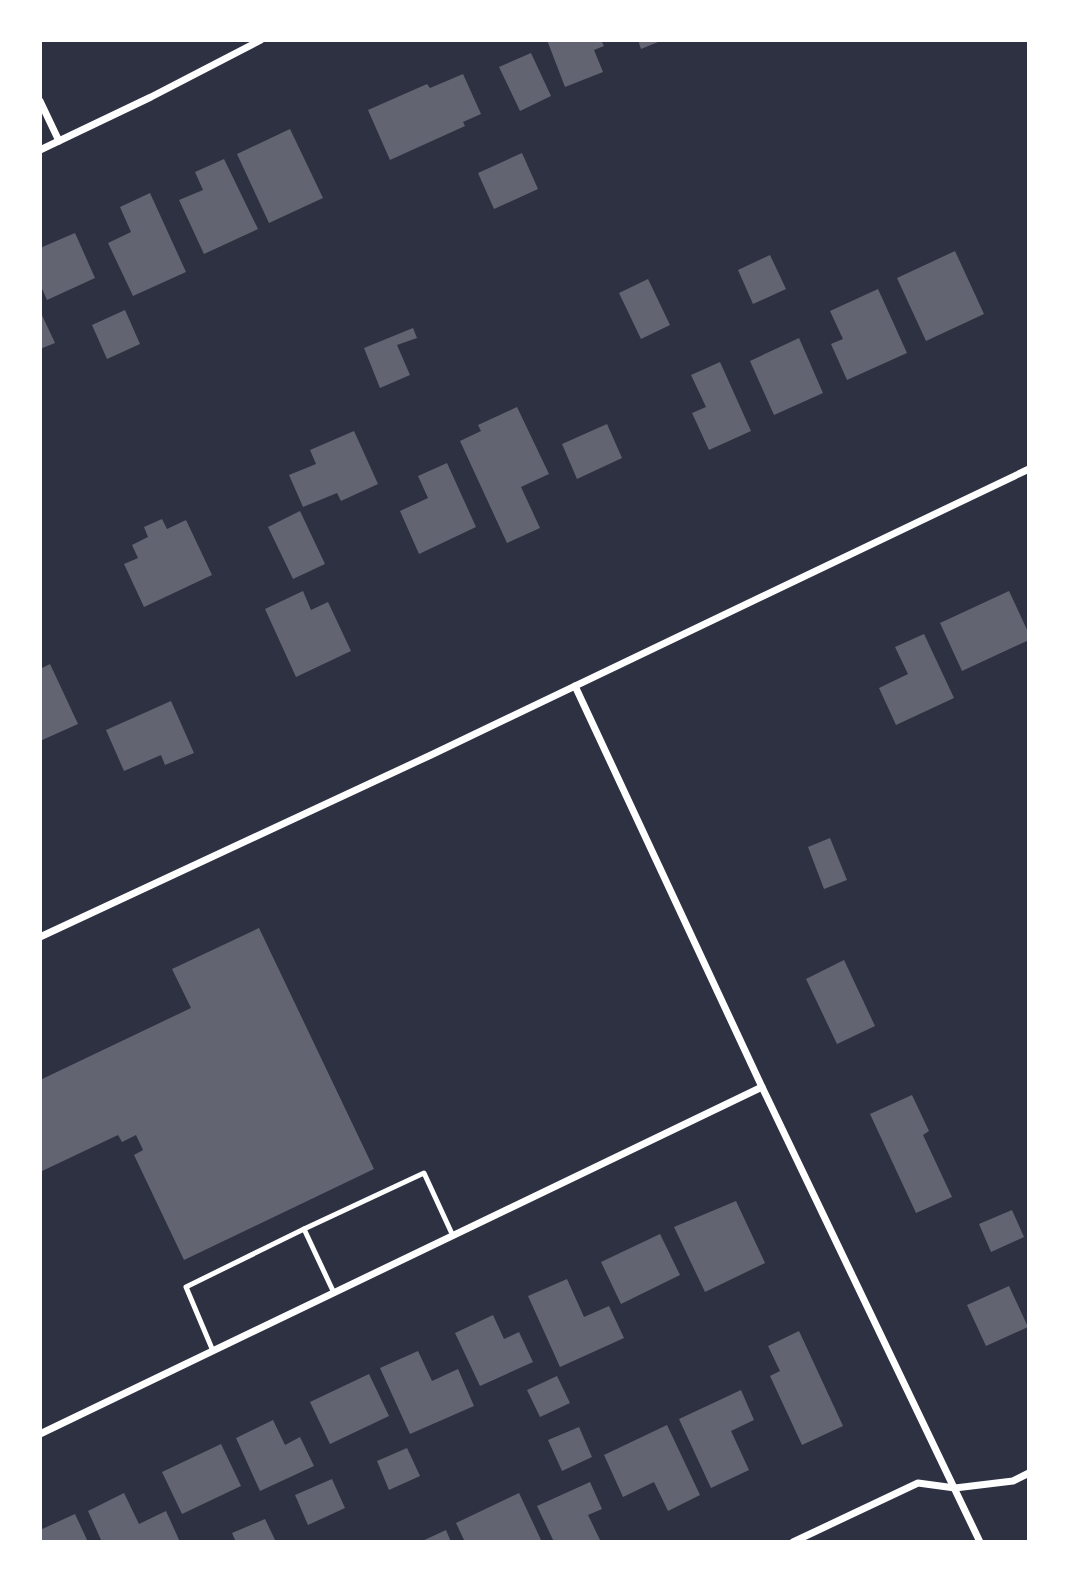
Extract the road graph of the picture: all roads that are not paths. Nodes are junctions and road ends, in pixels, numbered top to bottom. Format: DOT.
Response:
graph roads {
  1 [pos="261,40"];
  2 [pos="40,102"];
  3 [pos="59,141"];
  4 [pos="40,150"];
  5 [pos="1029,469"];
  6 [pos="575,686"];
  7 [pos="40,937"];
  8 [pos="762,1087"];
  9 [pos="304,1228"];
  10 [pos="453,1236"];
  11 [pos="334,1293"];
  12 [pos="213,1351"];
  13 [pos="40,1434"];
  14 [pos="1029,1473"];
  15 [pos="955,1488"];
  16 [pos="793,1542"];
  17 [pos="980,1542"];
  1 -- 3 [label="street"];
  2 -- 3 [label="street"];
  3 -- 4 [label="street"];
  5 -- 6 [label="street"];
  6 -- 7 [label="street"];
  6 -- 8 [label="street"];
  8 -- 10 [label="street"];
  8 -- 15 [label="street"];
  9 -- 10 [label="lane"];
  9 -- 11 [label="lane"];
  9 -- 12 [label="lane"];
  10 -- 11 [label="street"];
  11 -- 12 [label="street"];
  12 -- 13 [label="street"];
  14 -- 15 [label="street"];
  15 -- 16 [label="street"];
  15 -- 17 [label="street"];
}
